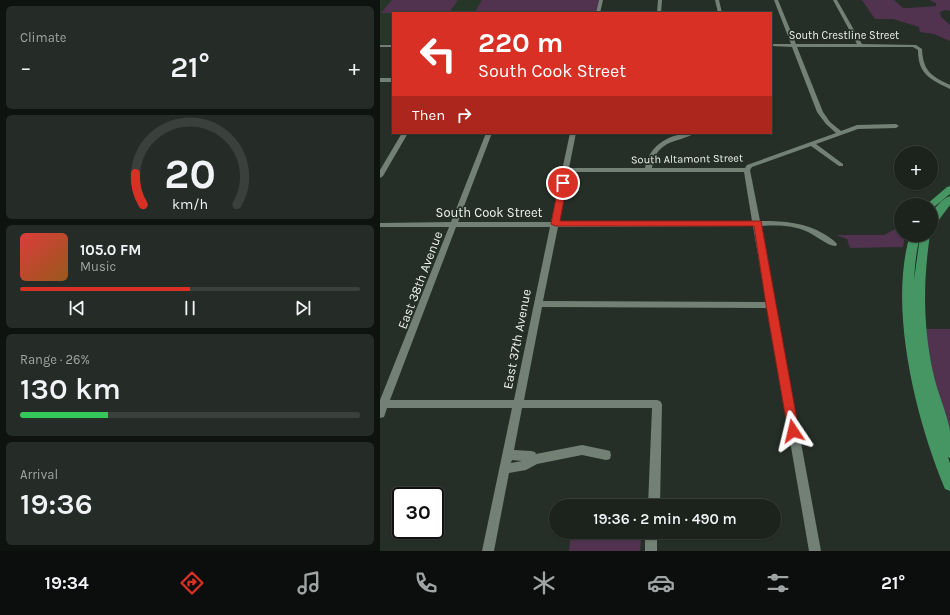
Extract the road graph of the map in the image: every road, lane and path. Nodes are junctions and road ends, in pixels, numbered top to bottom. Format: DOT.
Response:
graph roads {
  1 [pos="601,0"];
  2 [pos="660,0"];
  3 [pos="717,0"];
  4 [pos="776,0"];
  5 [pos="835,0"];
  6 [pos="598,12"];
  7 [pos="659,12"];
  8 [pos="720,12"];
  9 [pos="772,45"];
  10 [pos="794,45"];
  11 [pos="860,45"];
  12 [pos="380,46"];
  13 [pos="392,46"];
  14 [pos="380,80"];
  15 [pos="392,80"];
  16 [pos="950,87"];
  17 [pos="896,126"];
  18 [pos="840,133"];
  19 [pos="405,134"];
  20 [pos="489,134"];
  21 [pos="573,134"];
  22 [pos="689,134"];
  23 [pos="812,144"];
  24 [pos="841,165"];
  25 [pos="566,170"];
  26 [pos="648,170"];
  27 [pos="747,170"];
  28 [pos="380,176"];
  29 [pos="950,189"];
  30 [pos="938,199"];
  31 [pos="950,199"];
  32 [pos="938,212"];
  33 [pos="758,223"];
  34 [pos="455,224"];
  35 [pos="555,224"];
  36 [pos="380,225"];
  37 [pos="912,242"];
  38 [pos="923,242"];
  39 [pos="833,244"];
  40 [pos="538,304"];
  41 [pos="770,305"];
  42 [pos="518,404"];
  43 [pos="381,408"];
  44 [pos="950,451"];
  45 [pos="508,455"];
  46 [pos="606,455"];
  47 [pos="533,460"];
  48 [pos="505,468"];
  49 [pos="950,484"];
  50 [pos="654,499"];
  51 [pos="651,539"];
  52 [pos="488,551"];
  53 [pos="650,551"];
  54 [pos="815,551"];
  1 -- 6 [label="street"];
  2 -- 7 [label="street"];
  3 -- 8 [label="street"];
  4 -- 10 [label="street"];
  5 -- 11 [label="street"];
  9 -- 10 [label="street, South Crestline Street"];
  10 -- 11 [label="street, South Crestline Street"];
  10 -- 18 [label="street"];
  11 -- 16 [label="street, South Crestline Street"];
  12 -- 13 [label="street"];
  14 -- 15 [label="street"];
  17 -- 18 [label="street, South Altamont Street"];
  18 -- 23 [label="street, South Altamont Street"];
  19 -- 28 [label="street"];
  20 -- 34 [label="street, East 38th Avenue"];
  21 -- 25 [label="street, East 37th Avenue"];
  22 -- 26 [label="street"];
  23 -- 24 [label="street"];
  23 -- 27 [label="street, South Altamont Street"];
  25 -- 26 [label="street, South Altamont Street"];
  25 -- 35 [label="street, East 37th Avenue"];
  26 -- 27 [label="street, South Altamont Street"];
  27 -- 33 [label="street"];
  29 -- 30 [label="main road"];
  31 -- 32 [label="main road"];
  33 -- 35 [label="street, South Cook Street"];
  33 -- 39 [label="street, South Cook Street"];
  33 -- 41 [label="street"];
  34 -- 35 [label="street, South Cook Street"];
  34 -- 36 [label="street, South Cook Street"];
  34 -- 43 [label="street, East 38th Avenue"];
  35 -- 40 [label="street, East 37th Avenue"];
  37 -- 49 [label="main road"];
  38 -- 44 [label="main road"];
  40 -- 41 [label="street"];
  40 -- 42 [label="street, East 37th Avenue"];
  41 -- 54 [label="street"];
  42 -- 43 [label="street"];
  42 -- 45 [label="street, East 37th Avenue"];
  42 -- 50 [label="street"];
  45 -- 47 [label="street"];
  45 -- 48 [label="street, East 37th Avenue"];
  46 -- 47 [label="street"];
  47 -- 48 [label="street"];
  48 -- 52 [label="street, East 37th Avenue"];
  51 -- 53 [label="street"];
}
